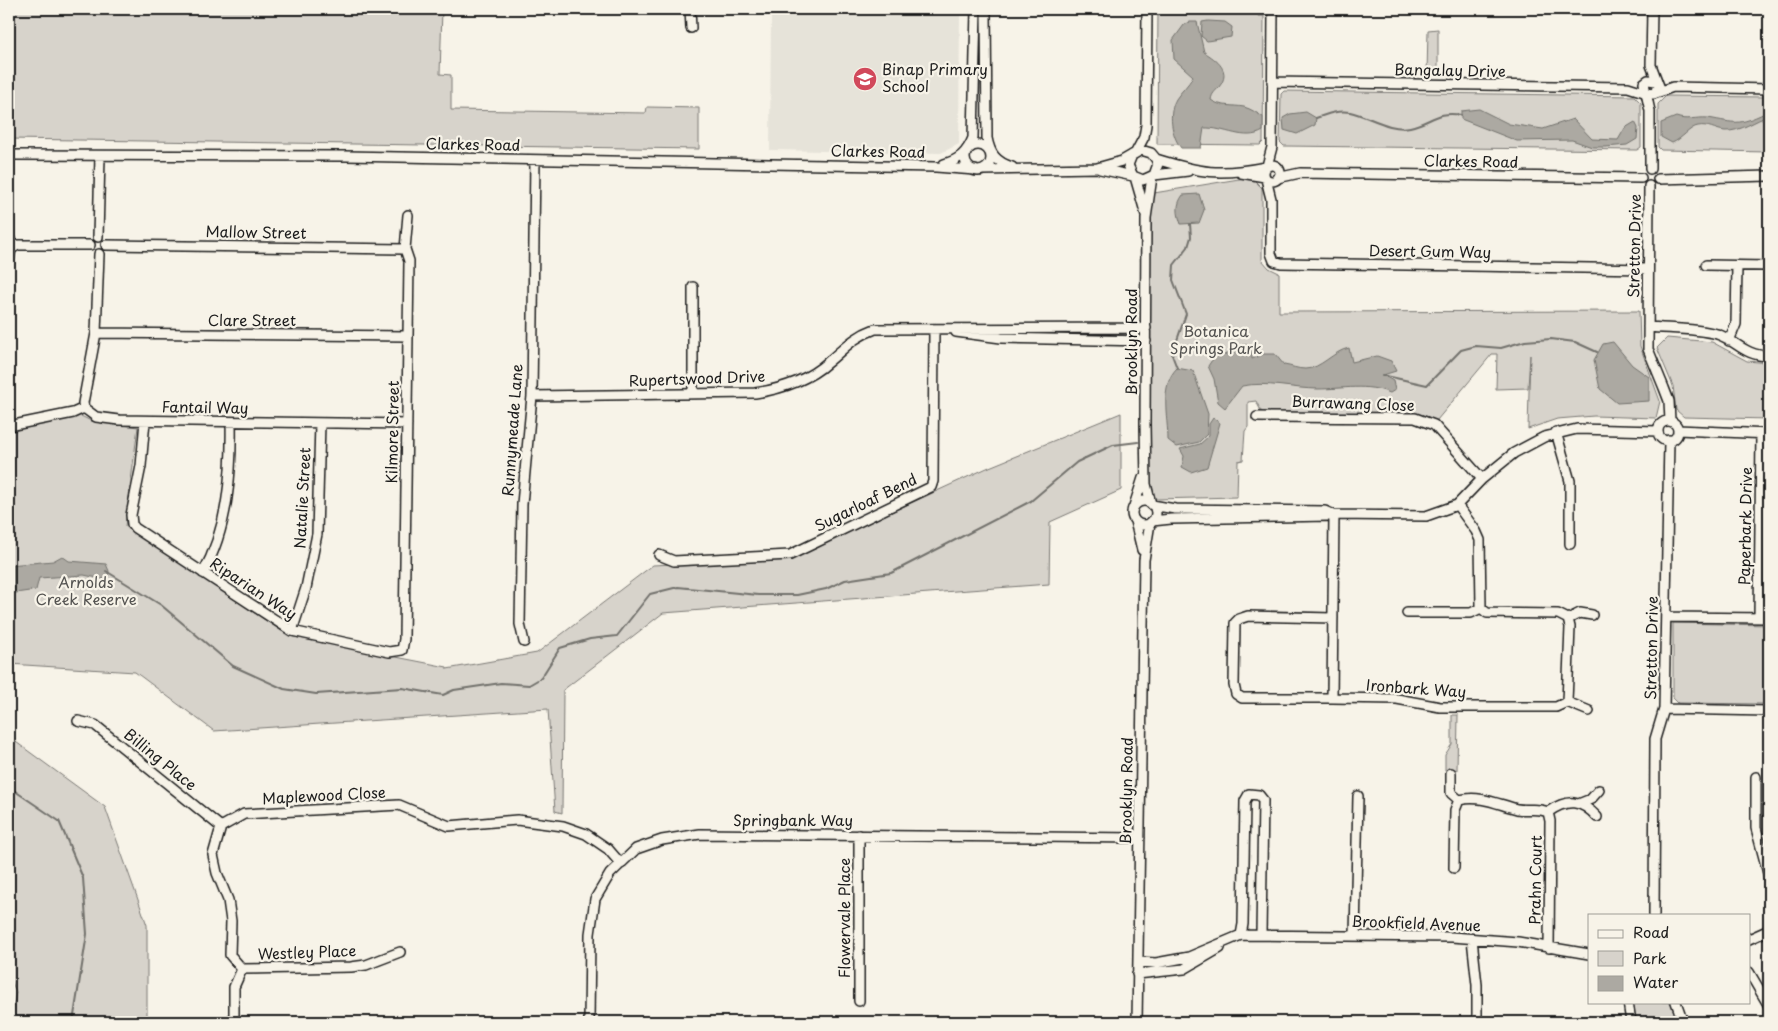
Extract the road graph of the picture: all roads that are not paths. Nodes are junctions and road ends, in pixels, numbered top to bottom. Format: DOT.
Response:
graph roads {
  1 [pos="690,9"];
  2 [pos="976,9"];
  3 [pos="986,9"];
  4 [pos="1147,9"];
  5 [pos="1273,9"];
  6 [pos="1652,9"];
  7 [pos="691,28"];
  8 [pos="1272,82"];
  9 [pos="1650,87"];
  10 [pos="1769,89"];
  11 [pos="1146,125"];
  12 [pos="968,151"];
  13 [pos="990,153"];
  14 [pos="1134,153"];
  15 [pos="9,155"];
  16 [pos="100,156"];
  17 [pos="1155,158"];
  18 [pos="535,160"];
  19 [pos="1271,166"];
  20 [pos="936,167"];
  21 [pos="1017,168"];
  22 [pos="1097,168"];
  23 [pos="1650,169"];
  24 [pos="979,170"];
  25 [pos="1191,170"];
  26 [pos="1239,173"];
  27 [pos="1300,173"];
  28 [pos="1134,176"];
  29 [pos="1153,176"];
  30 [pos="1769,176"];
  31 [pos="1265,178"];
  32 [pos="1641,178"];
  33 [pos="1277,179"];
  34 [pos="1658,179"];
  35 [pos="1649,186"];
  36 [pos="1271,199"];
  37 [pos="408,215"];
  38 [pos="1146,218"];
  39 [pos="9,237"];
  40 [pos="98,237"];
  41 [pos="90,245"];
  42 [pos="106,245"];
  43 [pos="13,247"];
  44 [pos="405,249"];
  45 [pos="98,254"];
  46 [pos="9,260"];
  47 [pos="1706,265"];
  48 [pos="1737,266"];
  49 [pos="1769,266"];
  50 [pos="1648,269"];
  51 [pos="693,287"];
  52 [pos="1648,327"];
  53 [pos="1055,328"];
  54 [pos="1146,328"];
  55 [pos="934,329"];
  56 [pos="96,333"];
  57 [pos="408,336"];
  58 [pos="1055,338"];
  59 [pos="1146,341"];
  60 [pos="1729,341"];
  61 [pos="1769,356"];
  62 [pos="693,393"];
  63 [pos="532,396"];
  64 [pos="84,408"];
  65 [pos="1257,416"];
  66 [pos="1670,421"];
  67 [pos="145,422"];
  68 [pos="231,422"];
  69 [pos="320,423"];
  70 [pos="407,424"];
  71 [pos="9,426"];
  72 [pos="1678,430"];
  73 [pos="1658,431"];
  74 [pos="1556,432"];
  75 [pos="1765,434"];
  76 [pos="1669,440"];
  77 [pos="1145,465"];
  78 [pos="1482,479"];
  79 [pos="1152,504"];
  80 [pos="1456,505"];
  81 [pos="1133,508"];
  82 [pos="1334,515"];
  83 [pos="1135,521"];
  84 [pos="1151,522"];
  85 [pos="1570,544"];
  86 [pos="659,555"];
  87 [pos="1144,560"];
  88 [pos="203,573"];
  89 [pos="1480,608"];
  90 [pos="1407,613"];
  91 [pos="1592,615"];
  92 [pos="1666,617"];
  93 [pos="1333,618"];
  94 [pos="1759,618"];
  95 [pos="1769,618"];
  96 [pos="1568,619"];
  97 [pos="292,631"];
  98 [pos="524,642"];
  99 [pos="402,650"];
  100 [pos="1332,698"];
  101 [pos="1567,702"];
  102 [pos="1664,709"];
  103 [pos="1589,711"];
  104 [pos="1769,711"];
  105 [pos="78,721"];
  106 [pos="1451,773"];
  107 [pos="1756,777"];
  108 [pos="1600,790"];
  109 [pos="1358,796"];
  110 [pos="1460,800"];
  111 [pos="1581,803"];
  112 [pos="1548,812"];
  113 [pos="1597,817"];
  114 [pos="221,827"];
  115 [pos="859,835"];
  116 [pos="1140,838"];
  117 [pos="1244,855"];
  118 [pos="1262,855"];
  119 [pos="621,864"];
  120 [pos="1454,868"];
  121 [pos="1769,878"];
  122 [pos="1654,914"];
  123 [pos="1769,930"];
  124 [pos="1241,935"];
  125 [pos="1261,935"];
  126 [pos="1355,936"];
  127 [pos="1750,938"];
  128 [pos="1472,940"];
  129 [pos="1549,948"];
  130 [pos="400,952"];
  131 [pos="1588,954"];
  132 [pos="1170,961"];
  133 [pos="1138,962"];
  134 [pos="242,969"];
  135 [pos="1172,972"];
  136 [pos="1137,974"];
  137 [pos="1750,974"];
  138 [pos="859,1001"];
  139 [pos="1628,1004"];
  140 [pos="1677,1004"];
  141 [pos="1769,1006"];
  142 [pos="234,1022"];
  143 [pos="589,1022"];
  144 [pos="1137,1022"];
  145 [pos="1477,1022"];
  146 [pos="1631,1022"];
  147 [pos="1680,1022"];
  1 -- 7 [label="street"];
  2 -- 12 [label="street"];
  3 -- 13 [label="street"];
  4 -- 11 [label="street"];
  5 -- 8 [label="street"];
  6 -- 9 [label="street"];
  8 -- 9 [label="street, Bangalay Drive"];
  8 -- 19 [label="street"];
  9 -- 10 [label="street, Bangalay Drive"];
  9 -- 23 [label="street"];
  11 -- 14 [label="street"];
  11 -- 17 [label="street"];
  12 -- 13 [label="street, Clarkes Road"];
  12 -- 20 [label="street, Clarkes Road"];
  12 -- 24 [label="street"];
  13 -- 21 [label="street, Clarkes Road"];
  13 -- 24 [label="street"];
  14 -- 17 [label="street"];
  14 -- 22 [label="street, Clarkes Road"];
  14 -- 28 [label="street"];
  15 -- 16 [label="street, Clarkes Road"];
  16 -- 18 [label="street, Clarkes Road"];
  16 -- 40 [label="street"];
  17 -- 25 [label="street, Clarkes Road"];
  17 -- 29 [label="street"];
  18 -- 20 [label="street, Clarkes Road"];
  18 -- 63 [label="street, Runnymeade Lane"];
  19 -- 26 [label="street, Clarkes Road"];
  19 -- 27 [label="street, Clarkes Road"];
  19 -- 31 [label="street, Desert Gum Way"];
  19 -- 33 [label="street, Desert Gum Way"];
  20 -- 24 [label="street, Clarkes Road"];
  21 -- 22 [label="street, Clarkes Road"];
  21 -- 24 [label="street, Clarkes Road"];
  22 -- 28 [label="street, Clarkes Road"];
  23 -- 32 [label="street"];
  23 -- 34 [label="street"];
  25 -- 26 [label="street, Clarkes Road"];
  25 -- 29 [label="street, Clarkes Road"];
  26 -- 31 [label="street, Clarkes Road"];
  27 -- 32 [label="street, Clarkes Road"];
  27 -- 33 [label="street, Clarkes Road"];
  28 -- 29 [label="street"];
  28 -- 38 [label="street, Brooklyn Road"];
  29 -- 38 [label="street, Brooklyn Road"];
  30 -- 34 [label="street"];
  31 -- 33 [label="street, Clarkes Road"];
  31 -- 36 [label="street, Desert Gum Way"];
  32 -- 35 [label="street"];
  33 -- 36 [label="street, Desert Gum Way"];
  34 -- 35 [label="street"];
  35 -- 50 [label="street, Stretton Drive"];
  36 -- 50 [label="street, Desert Gum Way"];
  37 -- 44 [label="street, Kilmore Street"];
  38 -- 54 [label="street, Brooklyn Road"];
  39 -- 43 [label="street"];
  40 -- 41 [label="street"];
  40 -- 42 [label="street"];
  41 -- 43 [label="street"];
  41 -- 45 [label="street"];
  42 -- 44 [label="street, Mallow Street"];
  42 -- 45 [label="street"];
  43 -- 46 [label="street"];
  44 -- 57 [label="street, Kilmore Street"];
  45 -- 56 [label="street"];
  47 -- 48 [label="street"];
  48 -- 49 [label="street"];
  48 -- 60 [label="street"];
  50 -- 52 [label="street, Stretton Drive"];
  51 -- 62 [label="street"];
  52 -- 60 [label="street"];
  52 -- 66 [label="street, Stretton Drive"];
  53 -- 54 [label="street, Rupertswood Drive"];
  53 -- 55 [label="street, Rupertswood Drive"];
  53 -- 58 [label="street"];
  54 -- 59 [label="street, Brooklyn Road"];
  55 -- 58 [label="street, Rupertswood Drive"];
  55 -- 62 [label="street, Rupertswood Drive"];
  55 -- 86 [label="street, Sugarloaf Bend"];
  56 -- 57 [label="street, Clare Street"];
  56 -- 64 [label="street"];
  57 -- 70 [label="street, Kilmore Street"];
  58 -- 59 [label="street, Rupertswood Drive"];
  59 -- 77 [label="street, Brooklyn Road"];
  60 -- 61 [label="street"];
  62 -- 63 [label="street, Rupertswood Drive"];
  63 -- 98 [label="street, Runnymeade Lane"];
  64 -- 67 [label="street, Fantail Way"];
  64 -- 71 [label="street"];
  65 -- 78 [label="street, Burrawang Close"];
  66 -- 72 [label="street"];
  66 -- 73 [label="street"];
  67 -- 68 [label="street, Fantail Way"];
  67 -- 88 [label="street, Riparian Way"];
  68 -- 69 [label="street, Fantail Way"];
  68 -- 88 [label="street"];
  69 -- 70 [label="street, Fantail Way"];
  69 -- 97 [label="street, Natalie Street"];
  70 -- 99 [label="street, Kilmore Street"];
  72 -- 75 [label="street"];
  72 -- 76 [label="street"];
  73 -- 74 [label="street"];
  73 -- 76 [label="street"];
  74 -- 78 [label="street"];
  74 -- 85 [label="street"];
  75 -- 94 [label="street, Paperbark Drive"];
  76 -- 92 [label="street, Stretton Drive"];
  77 -- 79 [label="street, Brooklyn Road"];
  77 -- 81 [label="street, Brooklyn Road"];
  78 -- 80 [label="street"];
  79 -- 81 [label="street"];
  79 -- 82 [label="street"];
  79 -- 84 [label="street"];
  80 -- 82 [label="street"];
  80 -- 89 [label="street"];
  81 -- 83 [label="street"];
  82 -- 84 [label="street"];
  82 -- 93 [label="street"];
  83 -- 84 [label="street"];
  83 -- 87 [label="street, Brooklyn Road"];
  84 -- 87 [label="street, Brooklyn Road"];
  87 -- 116 [label="street, Brooklyn Road"];
  88 -- 97 [label="street, Riparian Way"];
  89 -- 90 [label="street"];
  89 -- 96 [label="street"];
  91 -- 96 [label="street"];
  92 -- 94 [label="street"];
  92 -- 102 [label="street, Stretton Drive"];
  93 -- 100 [label="street"];
  93 -- 100 [label="street, Ironbark Way"];
  94 -- 95 [label="street"];
  96 -- 101 [label="street"];
  97 -- 99 [label="street, Riparian Way"];
  100 -- 101 [label="street, Ironbark Way"];
  101 -- 103 [label="street"];
  102 -- 104 [label="street"];
  102 -- 122 [label="street, Stretton Drive"];
  105 -- 114 [label="street, Billing Place"];
  106 -- 110 [label="street"];
  107 -- 121 [label="street"];
  108 -- 111 [label="street"];
  109 -- 126 [label="street"];
  110 -- 112 [label="street"];
  110 -- 120 [label="street"];
  111 -- 112 [label="street"];
  111 -- 113 [label="street"];
  112 -- 129 [label="street, Prahn Court"];
  114 -- 119 [label="street, Maplewood Close"];
  114 -- 134 [label="street"];
  115 -- 116 [label="street, Springbank Way"];
  115 -- 119 [label="street, Springbank Way"];
  115 -- 138 [label="street, Flowervale Place"];
  116 -- 133 [label="street, Brooklyn Road"];
  117 -- 118 [label="street"];
  117 -- 118 [label="street"];
  117 -- 124 [label="street"];
  118 -- 125 [label="street"];
  119 -- 143 [label="street, Springbank Way"];
  123 -- 127 [label="street"];
  124 -- 125 [label="street, Brookfield Avenue"];
  124 -- 132 [label="street, Brookfield Avenue"];
  124 -- 135 [label="street"];
  125 -- 126 [label="street, Brookfield Avenue"];
  126 -- 128 [label="street, Brookfield Avenue"];
  128 -- 129 [label="street, Brookfield Avenue"];
  128 -- 145 [label="street"];
  129 -- 131 [label="street, Brookfield Avenue"];
  130 -- 134 [label="street, Westley Place"];
  132 -- 133 [label="street, Brookfield Avenue"];
  132 -- 135 [label="street"];
  133 -- 136 [label="street, Brooklyn Road"];
  134 -- 142 [label="street"];
  135 -- 136 [label="street"];
  136 -- 144 [label="street, Brooklyn Road"];
  137 -- 141 [label="street"];
  139 -- 146 [label="street"];
  140 -- 147 [label="street"];
}
